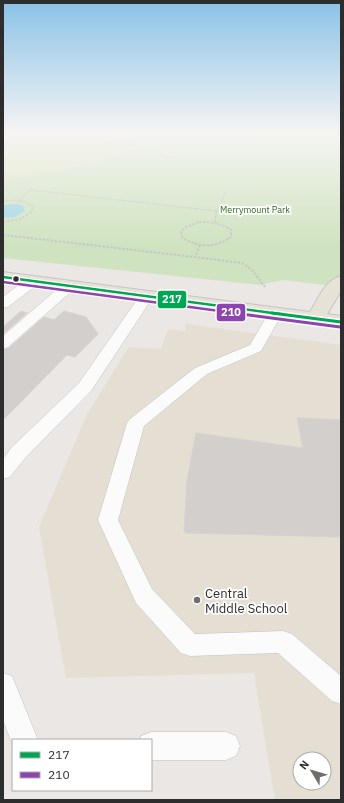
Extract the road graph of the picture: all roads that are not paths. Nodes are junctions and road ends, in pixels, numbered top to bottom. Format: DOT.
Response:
graph roads {
  1 [pos="3,277"];
  2 [pos="33,281"];
  3 [pos="341,281"];
  4 [pos="68,287"];
  5 [pos="146,297"];
  6 [pos="3,304"];
  7 [pos="275,314"];
  8 [pos="315,319"];
  9 [pos="341,322"];
  10 [pos="3,344"];
  11 [pos="3,472"];
  12 [pos="3,685"];
  13 [pos="341,692"];
  14 [pos="24,739"];
  15 [pos="152,746"];
  16 [pos="226,746"];
  1 -- 2 [label="main road"];
  2 -- 4 [label="main road"];
  2 -- 6 [label="lane"];
  3 -- 8 [label="main road"];
  4 -- 5 [label="main road"];
  4 -- 10 [label="lane"];
  5 -- 7 [label="main road"];
  5 -- 11 [label="lane"];
  7 -- 8 [label="main road"];
  7 -- 13 [label="lane"];
  8 -- 9 [label="main road"];
  12 -- 14 [label="lane"];
  15 -- 16 [label="lane"];
}
